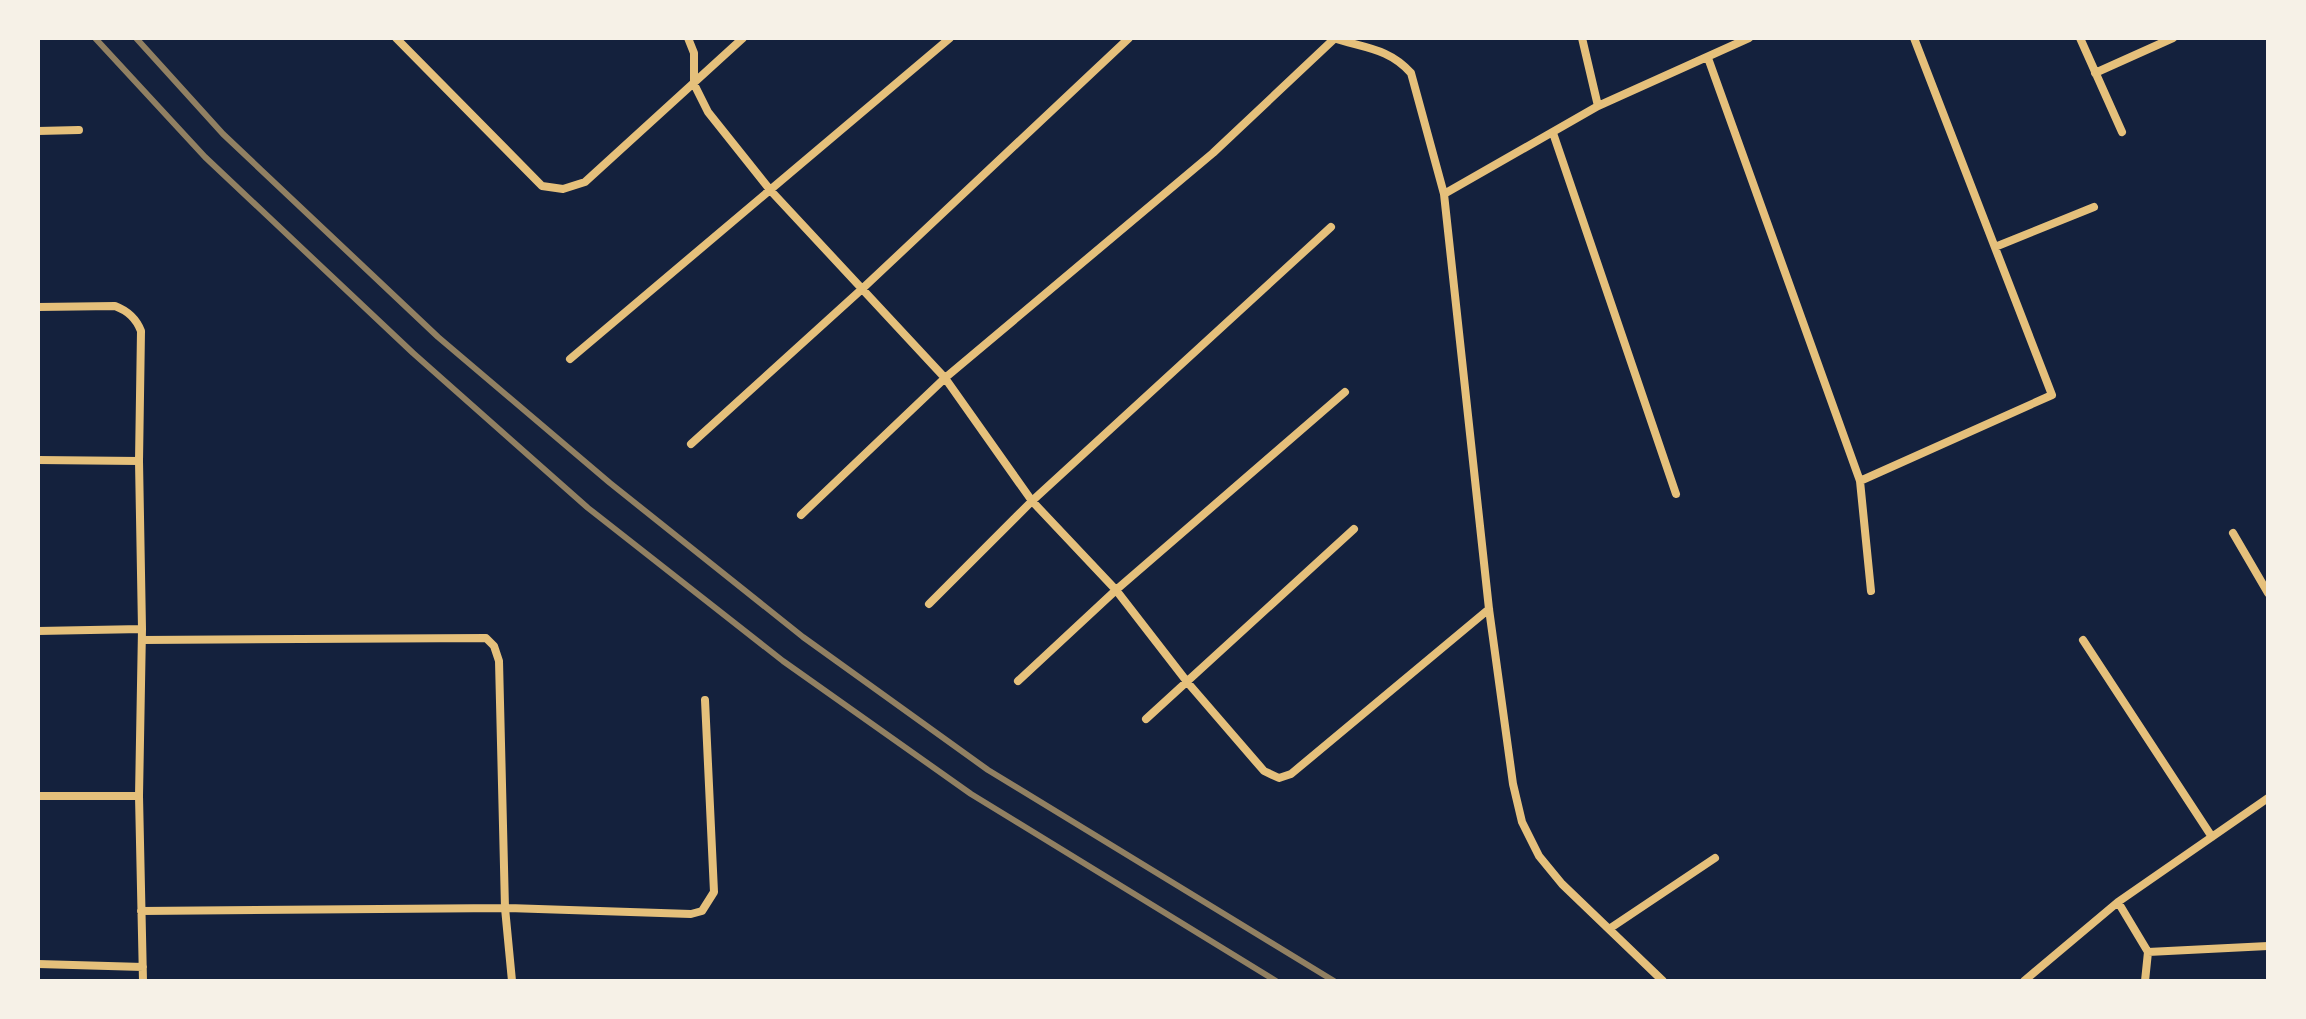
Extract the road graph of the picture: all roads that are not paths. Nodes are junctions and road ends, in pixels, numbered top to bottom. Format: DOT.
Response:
graph roads {
  1 [pos="396,38"];
  2 [pos="688,38"];
  3 [pos="743,38"];
  4 [pos="950,38"];
  5 [pos="1129,38"];
  6 [pos="1333,38"];
  7 [pos="1582,38"];
  8 [pos="1749,38"];
  9 [pos="1914,38"];
  10 [pos="2080,38"];
  11 [pos="2173,38"];
  12 [pos="1731,42"];
  13 [pos="1708,58"];
  14 [pos="2095,73"];
  15 [pos="694,84"];
  16 [pos="1598,106"];
  17 [pos="79,130"];
  18 [pos="38,131"];
  19 [pos="2122,132"];
  20 [pos="1553,133"];
  21 [pos="771,191"];
  22 [pos="1444,194"];
  23 [pos="2094,207"];
  24 [pos="1331,227"];
  25 [pos="1995,247"];
  26 [pos="862,289"];
  27 [pos="38,307"];
  28 [pos="570,359"];
  29 [pos="945,378"];
  30 [pos="1345,392"];
  31 [pos="691,444"];
  32 [pos="38,460"];
  33 [pos="139,461"];
  34 [pos="1860,481"];
  35 [pos="1676,494"];
  36 [pos="1032,501"];
  37 [pos="801,515"];
  38 [pos="1354,529"];
  39 [pos="2233,533"];
  40 [pos="1116,590"];
  41 [pos="1871,591"];
  42 [pos="2268,593"];
  43 [pos="929,604"];
  44 [pos="1489,609"];
  45 [pos="142,629"];
  46 [pos="38,631"];
  47 [pos="142,640"];
  48 [pos="2083,640"];
  49 [pos="1018,681"];
  50 [pos="1188,683"];
  51 [pos="705,700"];
  52 [pos="1146,719"];
  53 [pos="38,796"];
  54 [pos="139,796"];
  55 [pos="2268,798"];
  56 [pos="2212,837"];
  57 [pos="1715,858"];
  58 [pos="2118,902"];
  59 [pos="505,908"];
  60 [pos="141,911"];
  61 [pos="1609,929"];
  62 [pos="2268,946"];
  63 [pos="2148,952"];
  64 [pos="38,964"];
  65 [pos="143,967"];
  66 [pos="143,981"];
  67 [pos="512,981"];
  68 [pos="1663,981"];
  69 [pos="2024,981"];
  70 [pos="2145,981"];
  1 -- 15 [label="street"];
  2 -- 15 [label="street"];
  3 -- 15 [label="street"];
  4 -- 21 [label="street"];
  5 -- 26 [label="street"];
  6 -- 22 [label="street"];
  6 -- 29 [label="street"];
  7 -- 16 [label="street"];
  8 -- 12 [label="street"];
  9 -- 25 [label="street"];
  10 -- 14 [label="street"];
  11 -- 14 [label="street"];
  12 -- 13 [label="street"];
  13 -- 16 [label="street"];
  13 -- 34 [label="street"];
  14 -- 19 [label="street"];
  15 -- 21 [label="street"];
  16 -- 20 [label="street"];
  17 -- 18 [label="street"];
  20 -- 22 [label="street"];
  20 -- 35 [label="street"];
  21 -- 26 [label="street"];
  21 -- 28 [label="street"];
  22 -- 44 [label="street"];
  23 -- 25 [label="street"];
  24 -- 36 [label="street"];
  25 -- 34 [label="street"];
  26 -- 29 [label="street"];
  26 -- 31 [label="street"];
  27 -- 33 [label="street"];
  29 -- 36 [label="street"];
  29 -- 37 [label="street"];
  30 -- 40 [label="street"];
  32 -- 33 [label="street"];
  33 -- 45 [label="street"];
  34 -- 41 [label="street"];
  36 -- 40 [label="street"];
  36 -- 43 [label="street"];
  38 -- 50 [label="street"];
  39 -- 42 [label="street"];
  40 -- 49 [label="street"];
  40 -- 50 [label="street"];
  44 -- 50 [label="street"];
  44 -- 61 [label="street"];
  45 -- 46 [label="street"];
  45 -- 47 [label="street"];
  47 -- 54 [label="street"];
  47 -- 59 [label="street"];
  48 -- 56 [label="street"];
  50 -- 52 [label="street"];
  51 -- 59 [label="street"];
  53 -- 54 [label="street"];
  54 -- 60 [label="street"];
  55 -- 56 [label="street"];
  56 -- 58 [label="street"];
  57 -- 61 [label="street"];
  58 -- 63 [label="street"];
  58 -- 69 [label="street"];
  59 -- 60 [label="street"];
  59 -- 67 [label="street"];
  60 -- 65 [label="street"];
  61 -- 68 [label="street"];
  62 -- 63 [label="street"];
  63 -- 70 [label="street"];
  64 -- 65 [label="street"];
  65 -- 66 [label="street"];
}
